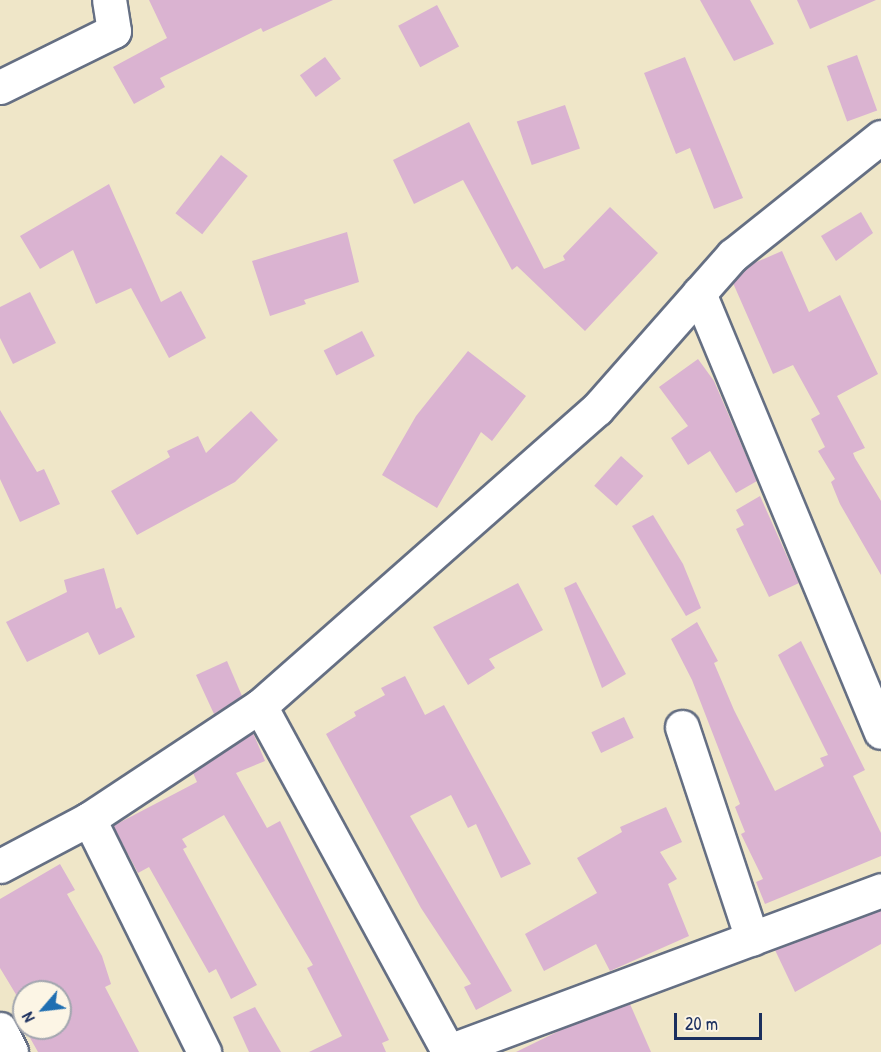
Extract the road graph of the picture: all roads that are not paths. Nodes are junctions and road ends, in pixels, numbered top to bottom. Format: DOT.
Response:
graph roads {
  1 [pos="109,0"];
  2 [pos="0,87"];
  3 [pos="881,138"];
  4 [pos="699,293"];
  5 [pos="260,706"];
  6 [pos="682,728"];
  7 [pos="881,732"];
  8 [pos="89,819"];
  9 [pos="0,866"];
  10 [pos="881,890"];
  11 [pos="752,939"];
  12 [pos="0,1029"];
  13 [pos="10,1052"];
  14 [pos="204,1052"];
  15 [pos="449,1052"];
  1 -- 2 [label="street"];
  3 -- 4 [label="street"];
  4 -- 5 [label="street"];
  4 -- 7 [label="street"];
  5 -- 8 [label="street"];
  5 -- 15 [label="street"];
  6 -- 11 [label="street"];
  8 -- 9 [label="street"];
  8 -- 14 [label="street"];
  10 -- 11 [label="street"];
  11 -- 15 [label="street"];
  12 -- 13 [label="street"];
}
